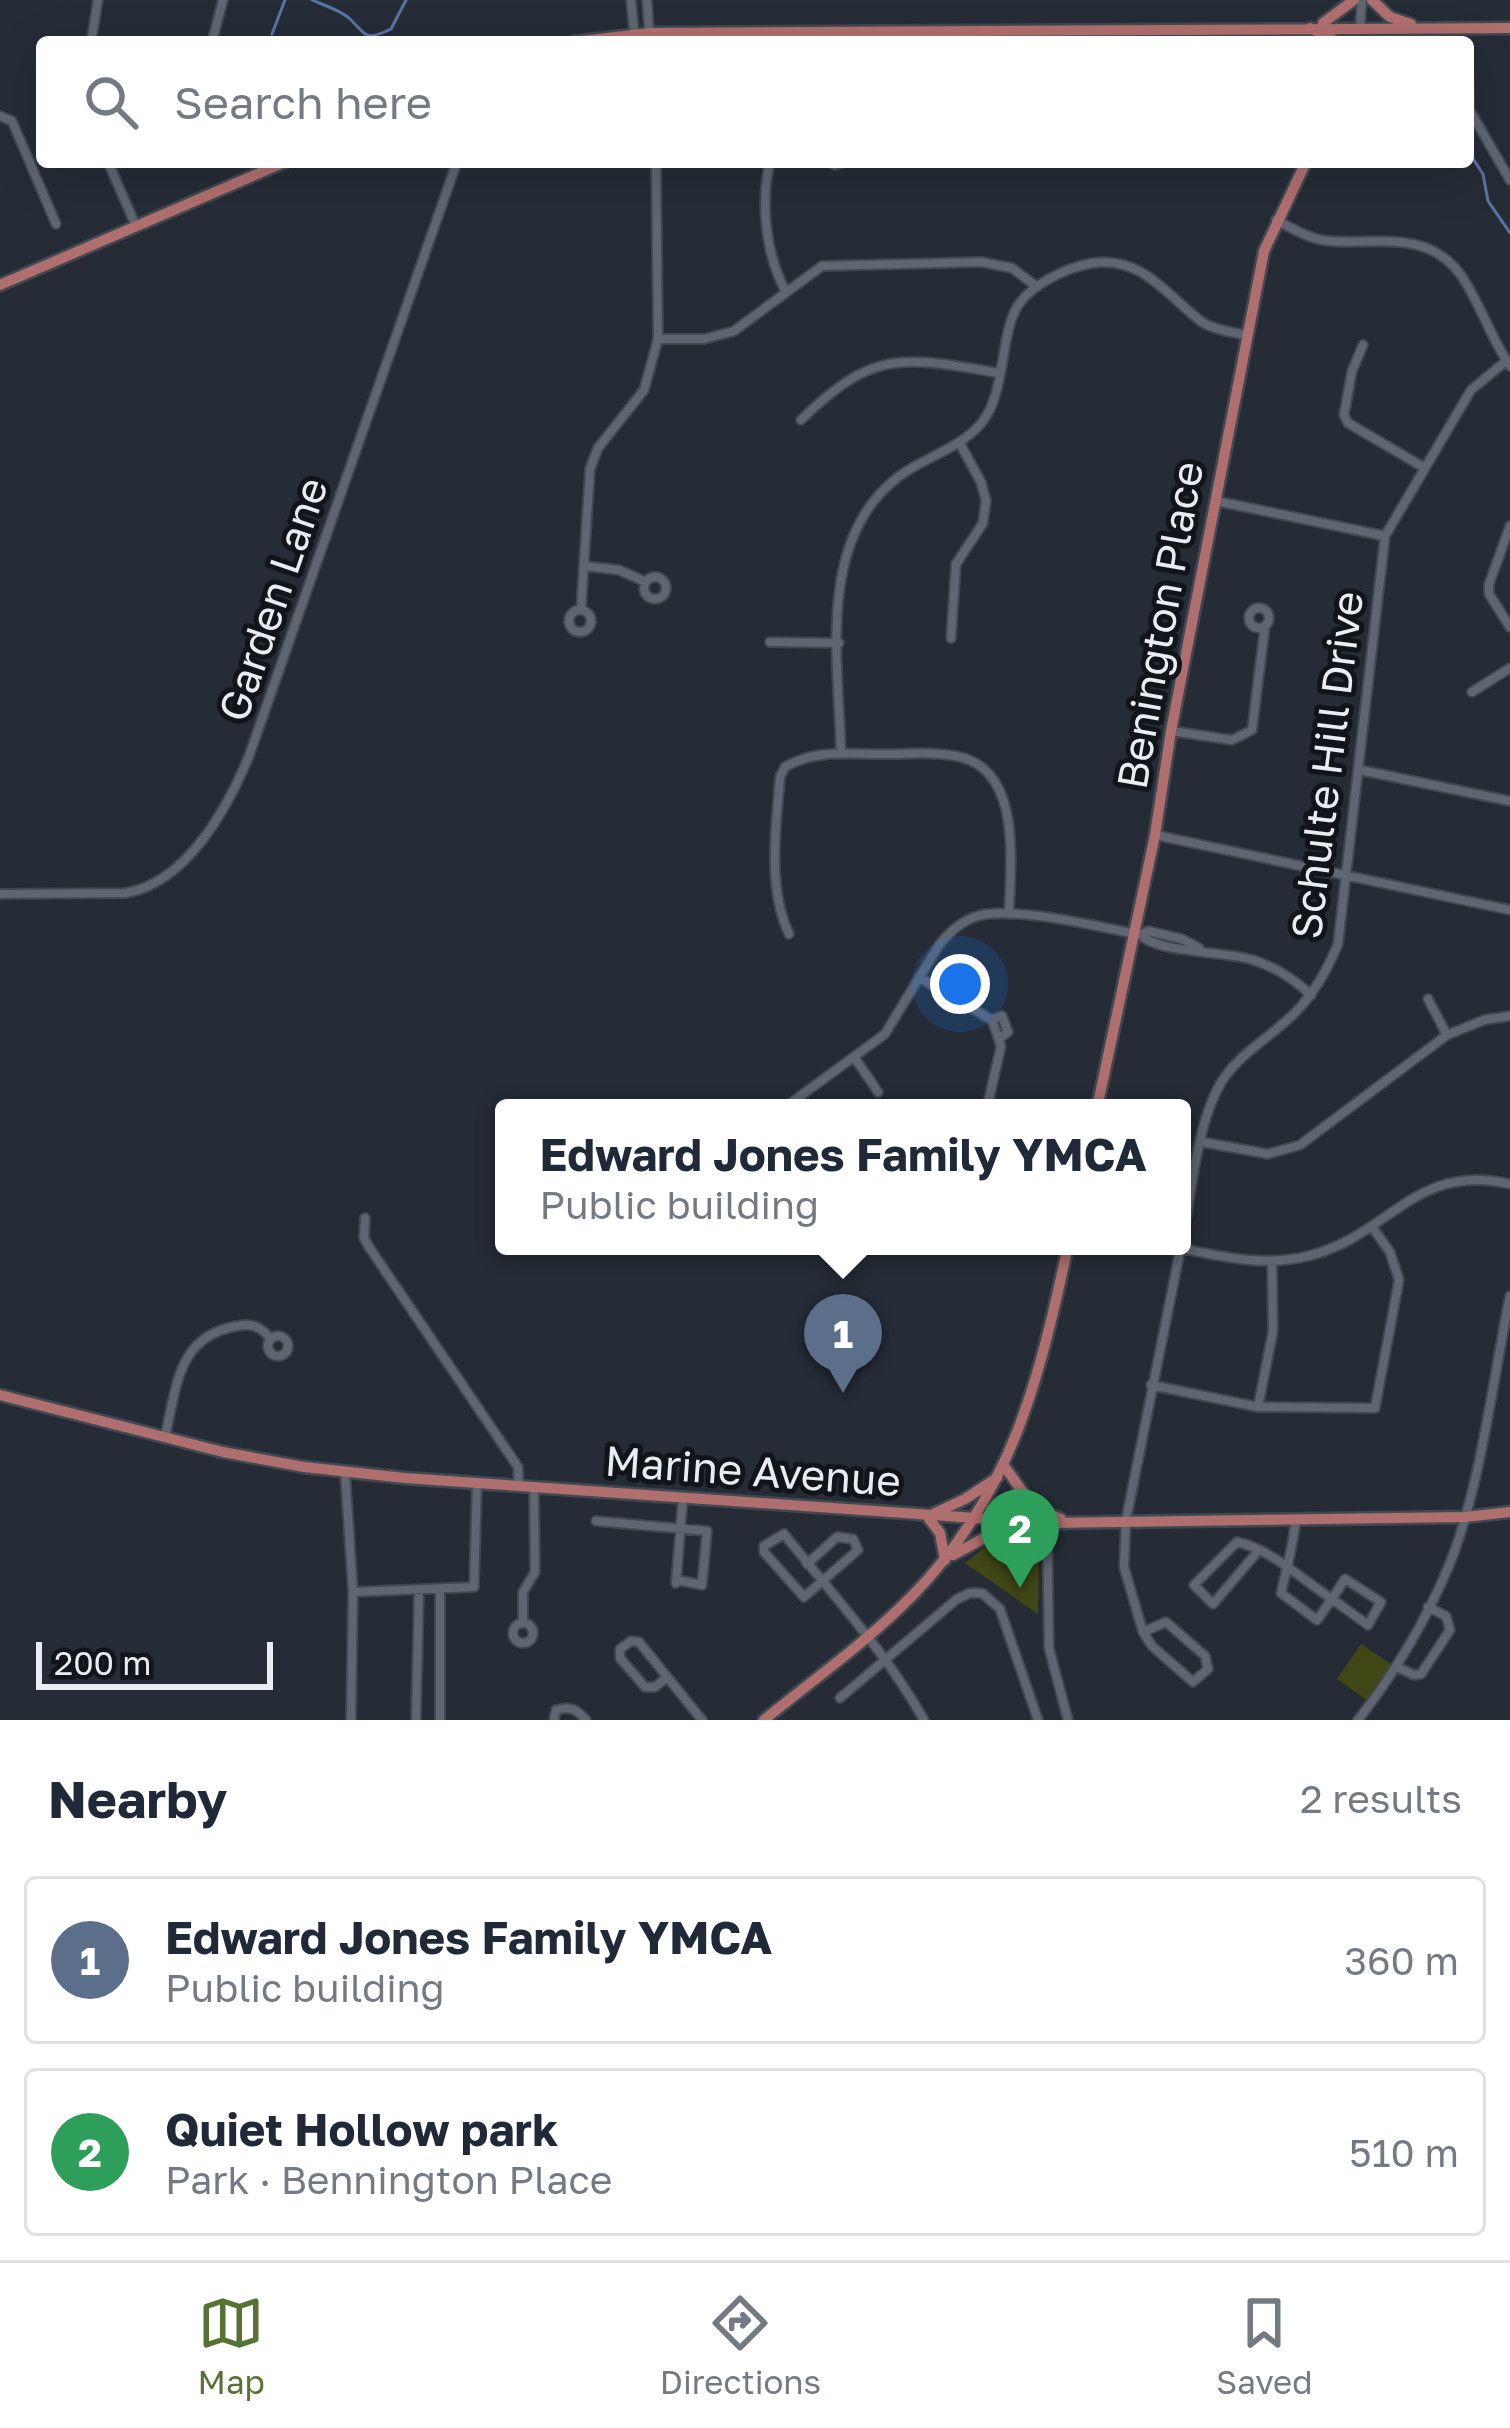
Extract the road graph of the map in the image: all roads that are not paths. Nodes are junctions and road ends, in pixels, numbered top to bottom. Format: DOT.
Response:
graph roads {
  1 [pos="98,0"];
  2 [pos="224,0"];
  3 [pos="631,0"];
  4 [pos="647,0"];
  5 [pos="1358,0"];
  6 [pos="1372,0"];
  7 [pos="1311,26"];
  8 [pos="1360,26"];
  9 [pos="1392,26"];
  10 [pos="1419,27"];
  11 [pos="1510,28"];
  12 [pos="1467,34"];
  13 [pos="93,36"];
  14 [pos="214,36"];
  15 [pos="634,36"];
  16 [pos="650,36"];
  17 [pos="846,36"];
  18 [pos="1328,36"];
  19 [pos="1358,36"];
  20 [pos="1380,36"];
  21 [pos="0,116"];
  22 [pos="1474,119"];
  23 [pos="111,168"];
  24 [pos="271,168"];
  25 [pos="455,168"];
  26 [pos="656,168"];
  27 [pos="769,168"];
  28 [pos="1303,168"];
  29 [pos="1510,180"];
  30 [pos="1276,220"];
  31 [pos="56,224"];
  32 [pos="136,226"];
  33 [pos="0,285"];
  34 [pos="1037,287"];
  35 [pos="786,292"];
  36 [pos="1246,335"];
  37 [pos="658,339"];
  38 [pos="1364,345"];
  39 [pos="1508,363"];
  40 [pos="999,374"];
  41 [pos="801,420"];
  42 [pos="959,442"];
  43 [pos="1424,467"];
  44 [pos="1214,500"];
  45 [pos="1510,526"];
  46 [pos="1385,536"];
  47 [pos="584,566"];
  48 [pos="646,582"];
  49 [pos="581,610"];
  50 [pos="1265,626"];
  51 [pos="1510,627"];
  52 [pos="951,638"];
  53 [pos="770,642"];
  54 [pos="838,643"];
  55 [pos="1510,668"];
  56 [pos="1472,692"];
  57 [pos="1171,731"];
  58 [pos="841,754"];
  59 [pos="1360,770"];
  60 [pos="1510,801"];
  61 [pos="1155,835"];
  62 [pos="1348,877"];
  63 [pos="0,894"];
  64 [pos="1510,910"];
  65 [pos="1009,914"];
  66 [pos="789,934"];
  67 [pos="1137,934"];
  68 [pos="920,978"];
  69 [pos="1311,995"];
  70 [pos="1428,999"];
  71 [pos="1510,1016"];
  72 [pos="1448,1035"];
  73 [pos="855,1058"];
  74 [pos="878,1093"];
  75 [pos="797,1099"];
  76 [pos="989,1099"];
  77 [pos="1099,1099"];
  78 [pos="1202,1142"];
  79 [pos="1510,1184"];
  80 [pos="1191,1196"];
  81 [pos="365,1218"];
  82 [pos="1372,1227"];
  83 [pos="1191,1248"];
  84 [pos="1066,1255"];
  85 [pos="1179,1255"];
  86 [pos="1272,1262"];
  87 [pos="1510,1296"];
  88 [pos="271,1339"];
  89 [pos="1151,1385"];
  90 [pos="0,1395"];
  91 [pos="1258,1407"];
  92 [pos="164,1438"];
  93 [pos="1002,1471"];
  94 [pos="345,1472"];
  95 [pos="477,1484"];
  96 [pos="519,1487"];
  97 [pos="534,1488"];
  98 [pos="683,1497"];
  99 [pos="1510,1512"];
  100 [pos="927,1516"];
  101 [pos="1465,1517"];
  102 [pos="1296,1518"];
  103 [pos="974,1519"];
  104 [pos="1126,1520"];
  105 [pos="596,1521"];
  106 [pos="1015,1521"];
  107 [pos="1069,1522"];
  108 [pos="1047,1523"];
  109 [pos="680,1527"];
  110 [pos="1259,1550"];
  111 [pos="945,1560"];
  112 [pos="807,1564"];
  113 [pos="1287,1570"];
  114 [pos="823,1582"];
  115 [pos="419,1591"];
  116 [pos="440,1591"];
  117 [pos="353,1592"];
  118 [pos="1332,1599"];
  119 [pos="1429,1606"];
  120 [pos="523,1623"];
  121 [pos="1143,1632"];
  122 [pos="866,1636"];
  123 [pos="886,1659"];
  124 [pos="1396,1667"];
  125 [pos="667,1677"];
  126 [pos="840,1698"];
  127 [pos="554,1719"];
  128 [pos="351,1720"];
  129 [pos="416,1720"];
  130 [pos="440,1720"];
  131 [pos="586,1720"];
  132 [pos="702,1720"];
  133 [pos="764,1720"];
  134 [pos="924,1720"];
  135 [pos="1038,1720"];
  136 [pos="1068,1720"];
  137 [pos="1358,1720"];
  1 -- 13 [label="street"];
  2 -- 14 [label="street"];
  3 -- 15 [label="street"];
  4 -- 16 [label="street"];
  5 -- 7 [label="main road"];
  5 -- 8 [label="street"];
  6 -- 10 [label="main road"];
  7 -- 8 [label="main road"];
  7 -- 17 [label="main road"];
  7 -- 18 [label="main road"];
  8 -- 9 [label="main road"];
  8 -- 19 [label="main road"];
  9 -- 10 [label="main road"];
  9 -- 20 [label="main road"];
  10 -- 12 [label="main road"];
  11 -- 12 [label="main road"];
  21 -- 31 [label="street"];
  22 -- 29 [label="street"];
  23 -- 32 [label="street"];
  24 -- 32 [label="main road"];
  25 -- 63 [label="street, Garden Lane"];
  26 -- 37 [label="street"];
  27 -- 35 [label="street"];
  28 -- 30 [label="main road, Benington Place"];
  30 -- 36 [label="main road, Benington Place"];
  30 -- 39 [label="street"];
  32 -- 33 [label="main road"];
  34 -- 35 [label="street"];
  34 -- 36 [label="street"];
  34 -- 40 [label="street"];
  35 -- 37 [label="street"];
  36 -- 44 [label="main road, Benington Place"];
  37 -- 47 [label="street"];
  38 -- 43 [label="street"];
  39 -- 43 [label="street, Schulte Hill Drive"];
  40 -- 41 [label="street"];
  40 -- 42 [label="street"];
  42 -- 52 [label="street"];
  42 -- 54 [label="street"];
  43 -- 46 [label="street, Schulte Hill Drive"];
  44 -- 46 [label="street"];
  44 -- 57 [label="main road, Benington Place"];
  45 -- 51 [label="street"];
  46 -- 59 [label="street, Schulte Hill Drive"];
  47 -- 48 [label="street"];
  47 -- 49 [label="street"];
  50 -- 57 [label="street"];
  53 -- 54 [label="street"];
  54 -- 58 [label="street"];
  55 -- 56 [label="street"];
  57 -- 61 [label="main road, Benington Place"];
  58 -- 65 [label="street"];
  58 -- 66 [label="street"];
  59 -- 60 [label="street"];
  59 -- 62 [label="street, Schulte Hill Drive"];
  61 -- 62 [label="street"];
  61 -- 67 [label="main road, Benington Place"];
  62 -- 64 [label="street"];
  62 -- 69 [label="street, Schulte Hill Drive"];
  65 -- 67 [label="street"];
  65 -- 68 [label="street"];
  67 -- 69 [label="street"];
  67 -- 77 [label="main road, Benington Place"];
  68 -- 73 [label="street"];
  68 -- 76 [label="street"];
  69 -- 78 [label="street, Schulte Hill Drive"];
  70 -- 72 [label="street"];
  71 -- 72 [label="street"];
  72 -- 78 [label="street"];
  73 -- 74 [label="street"];
  73 -- 75 [label="street"];
  78 -- 80 [label="street, Schulte Hill Drive"];
  79 -- 82 [label="street"];
  81 -- 96 [label="street"];
  82 -- 86 [label="street"];
  82 -- 91 [label="street"];
  83 -- 86 [label="street"];
  84 -- 93 [label="main road"];
  85 -- 89 [label="street, Schulte Hill Drive"];
  86 -- 91 [label="street"];
  87 -- 101 [label="street"];
  88 -- 92 [label="street"];
  89 -- 91 [label="street"];
  89 -- 104 [label="street, Schulte Hill Drive"];
  90 -- 92 [label="main road, Marine Avenue"];
  92 -- 94 [label="main road, Marine Avenue"];
  93 -- 100 [label="main road"];
  93 -- 103 [label="main road"];
  93 -- 107 [label="main road"];
  94 -- 95 [label="main road, Marine Avenue"];
  94 -- 117 [label="street"];
  95 -- 96 [label="main road, Marine Avenue"];
  95 -- 116 [label="street"];
  96 -- 97 [label="main road, Marine Avenue"];
  97 -- 98 [label="main road, Marine Avenue"];
  97 -- 120 [label="street"];
  98 -- 100 [label="main road, Marine Avenue"];
  98 -- 109 [label="street"];
  99 -- 101 [label="main road, Marine Avenue"];
  100 -- 103 [label="main road, Marine Avenue"];
  100 -- 111 [label="main road"];
  101 -- 102 [label="main road, Marine Avenue"];
  101 -- 119 [label="street"];
  102 -- 104 [label="main road, Marine Avenue"];
  102 -- 113 [label="street"];
  103 -- 106 [label="main road, Marine Avenue"];
  103 -- 111 [label="main road"];
  104 -- 107 [label="main road, Marine Avenue"];
  104 -- 121 [label="street, Schulte Hill Drive"];
  105 -- 109 [label="street, Marine Avenue"];
  106 -- 108 [label="main road, Marine Avenue"];
  106 -- 111 [label="main road"];
  107 -- 108 [label="main road, Marine Avenue"];
  108 -- 136 [label="street"];
  109 -- 109 [label="street"];
  110 -- 110 [label="street"];
  110 -- 113 [label="street"];
  111 -- 122 [label="main road"];
  112 -- 114 [label="street"];
  112 -- 114 [label="street"];
  112 -- 114 [label="street"];
  113 -- 118 [label="street"];
  113 -- 118 [label="street"];
  114 -- 122 [label="street"];
  115 -- 116 [label="street"];
  115 -- 117 [label="street"];
  115 -- 129 [label="street"];
  116 -- 130 [label="street"];
  117 -- 128 [label="street"];
  118 -- 118 [label="street"];
  119 -- 124 [label="street"];
  119 -- 124 [label="street"];
  121 -- 121 [label="street, Schulte Hill Drive"];
  122 -- 123 [label="street"];
  122 -- 133 [label="main road"];
  123 -- 126 [label="street"];
  123 -- 134 [label="street"];
  123 -- 135 [label="street"];
  124 -- 137 [label="street"];
  125 -- 125 [label="street"];
  125 -- 132 [label="street"];
  127 -- 131 [label="street"];
}
